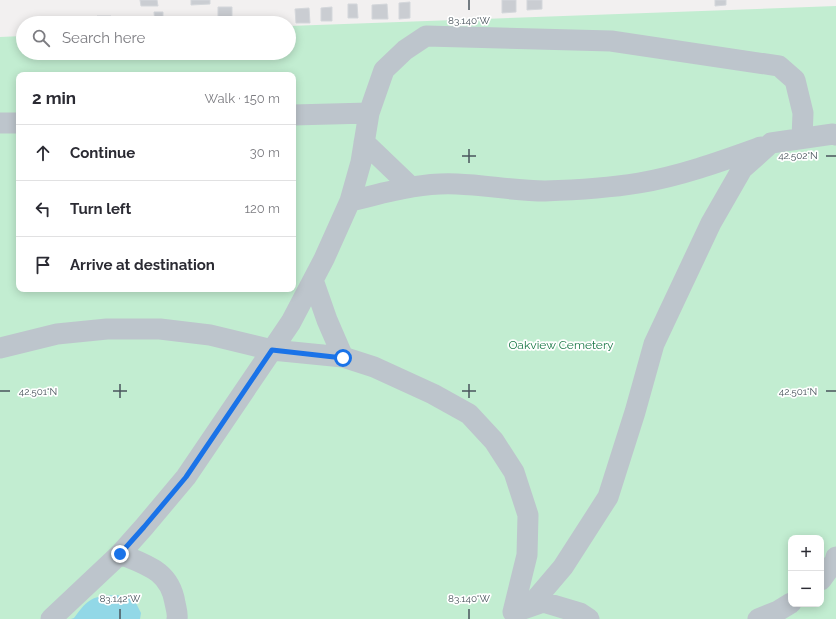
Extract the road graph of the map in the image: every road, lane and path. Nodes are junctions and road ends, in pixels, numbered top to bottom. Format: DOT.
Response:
graph roads {
  1 [pos="369,113"];
  2 [pos="296,115"];
  3 [pos="0,123"];
  4 [pos="16,123"];
  5 [pos="836,135"];
  6 [pos="802,138"];
  7 [pos="364,142"];
  8 [pos="771,143"];
  9 [pos="411,187"];
  10 [pos="350,201"];
  11 [pos="313,280"];
  12 [pos="0,348"];
  13 [pos="272,350"];
  14 [pos="343,358"];
  15 [pos="120,554"];
  16 [pos="836,557"];
  17 [pos="824,576"];
  18 [pos="788,606"];
  19 [pos="516,612"];
  20 [pos="51,619"];
  21 [pos="177,619"];
  22 [pos="589,619"];
  23 [pos="758,619"];
  1 -- 2 [label="lane"];
  1 -- 6 [label="lane"];
  1 -- 7 [label="lane"];
  3 -- 4 [label="lane"];
  5 -- 6 [label="lane"];
  6 -- 8 [label="lane"];
  7 -- 9 [label="lane"];
  7 -- 10 [label="lane"];
  8 -- 9 [label="lane"];
  8 -- 19 [label="lane"];
  9 -- 10 [label="lane"];
  10 -- 11 [label="lane"];
  11 -- 13 [label="lane"];
  11 -- 14 [label="lane"];
  12 -- 13 [label="lane"];
  13 -- 14 [label="lane"];
  13 -- 15 [label="lane"];
  14 -- 19 [label="lane"];
  15 -- 20 [label="lane"];
  15 -- 21 [label="lane"];
  16 -- 17 [label="lane"];
  18 -- 23 [label="lane"];
  19 -- 22 [label="lane"];
}
